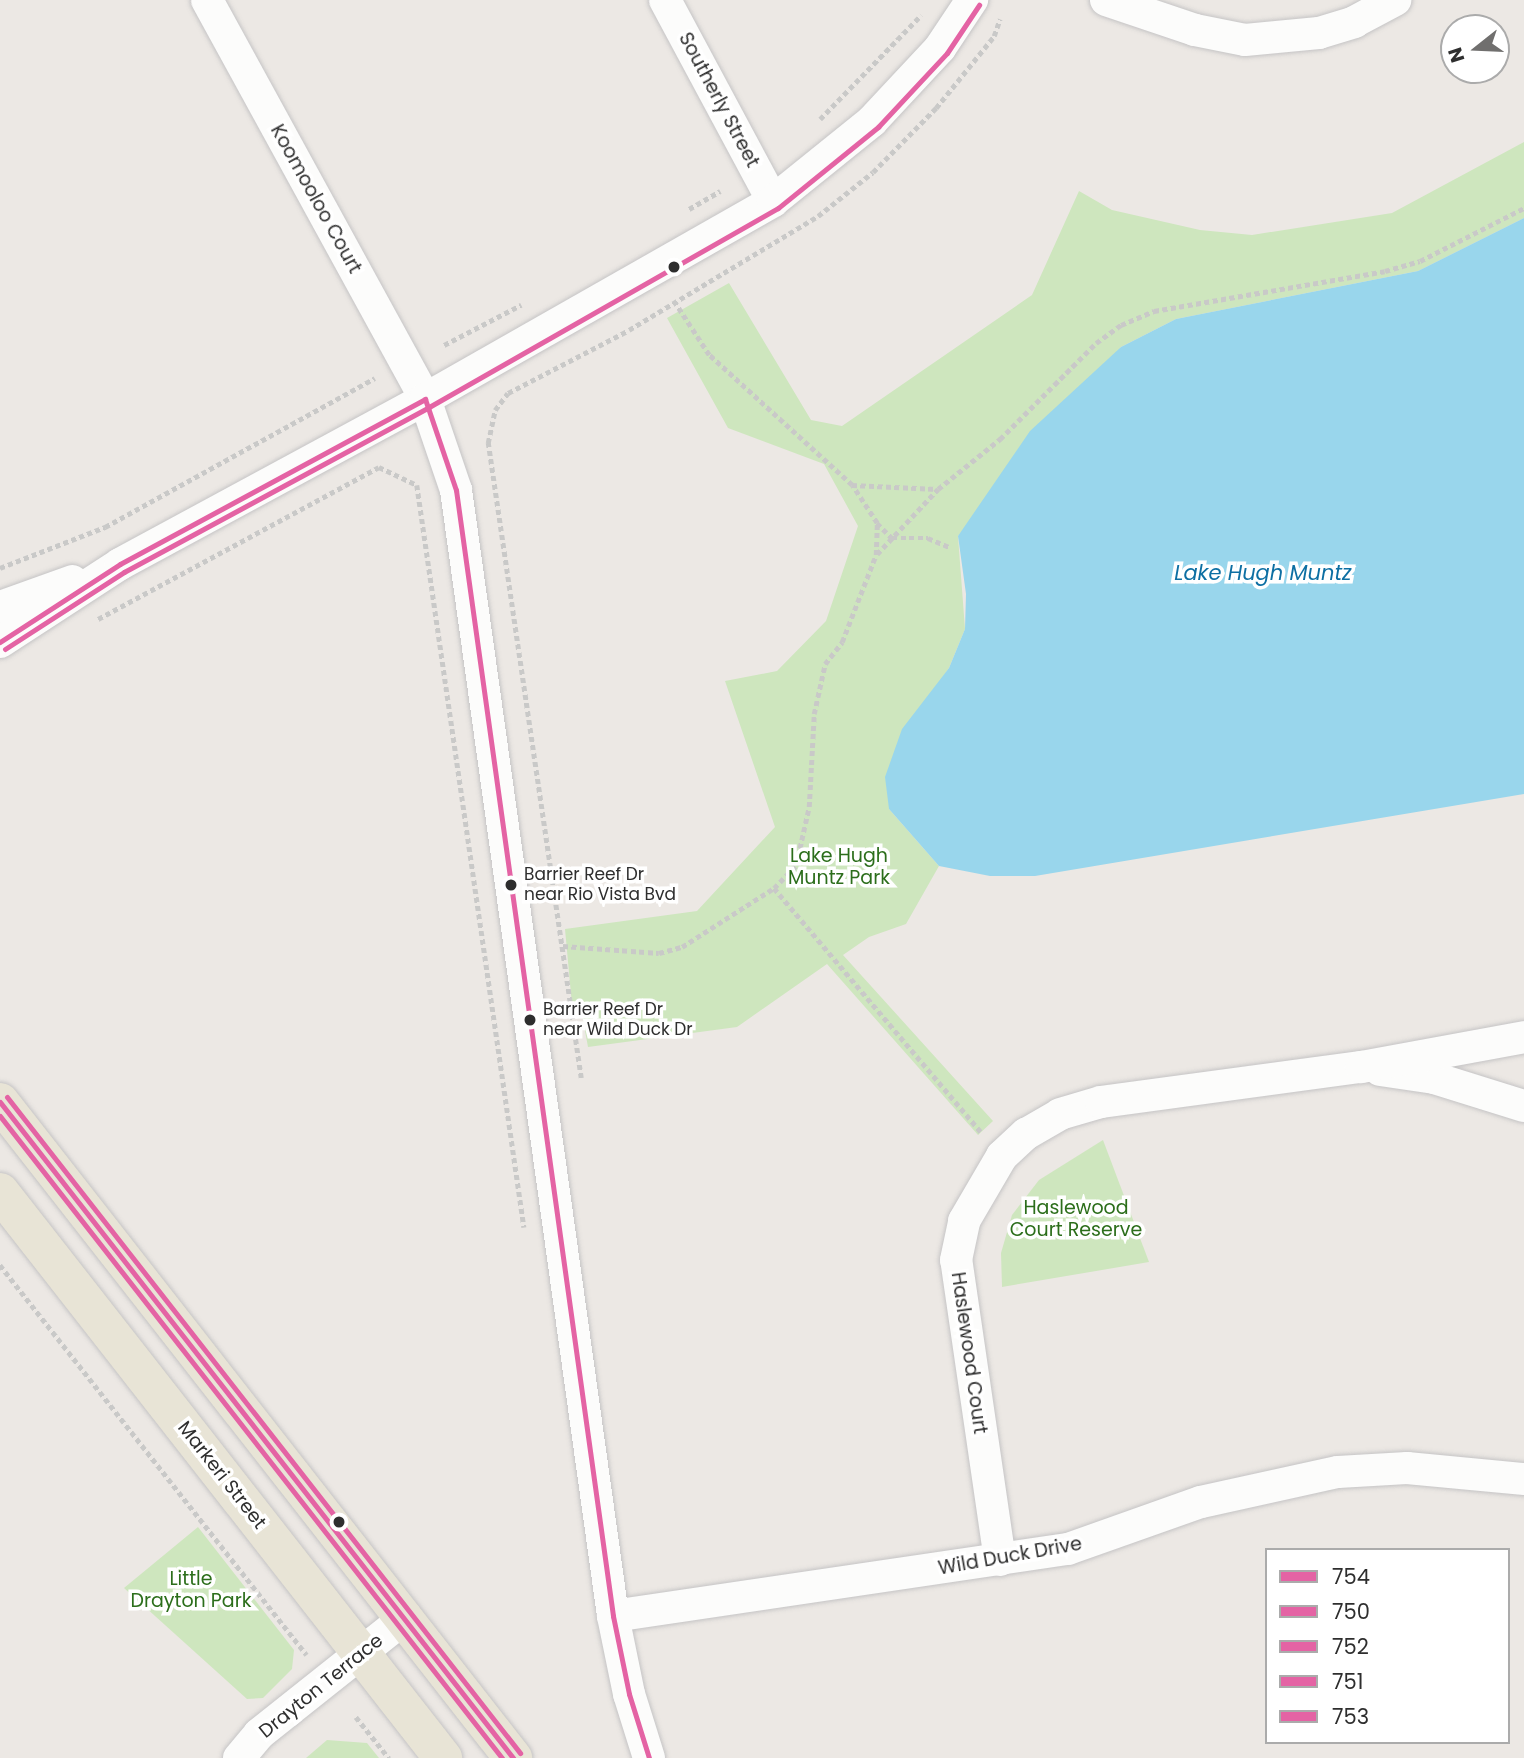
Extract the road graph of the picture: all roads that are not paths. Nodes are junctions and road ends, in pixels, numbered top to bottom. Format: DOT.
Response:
graph roads {
  1 [pos="207,0"];
  2 [pos="664,0"];
  3 [pos="972,0"];
  4 [pos="1106,0"];
  5 [pos="1395,0"];
  6 [pos="773,201"];
  7 [pos="425,399"];
  8 [pos="120,564"];
  9 [pos="0,607"];
  10 [pos="0,642"];
  11 [pos="1524,1037"];
  12 [pos="1361,1068"];
  13 [pos="0,1102"];
  14 [pos="1524,1106"];
  15 [pos="0,1192"];
  16 [pos="1524,1479"];
  17 [pos="1000,1560"];
  18 [pos="613,1616"];
  19 [pos="406,1618"];
  20 [pos="363,1654"];
  21 [pos="239,1758"];
  22 [pos="443,1758"];
  23 [pos="513,1758"];
  24 [pos="649,1758"];
  1 -- 7 [label="street, Koomooloo Court"];
  2 -- 6 [label="street, Southerly Street"];
  3 -- 6 [label="street"];
  4 -- 5 [label="street"];
  6 -- 7 [label="street"];
  7 -- 8 [label="street"];
  7 -- 18 [label="street, Koomooloo Court"];
  8 -- 9 [label="street"];
  8 -- 10 [label="street"];
  11 -- 12 [label="street, Haslewood Court"];
  12 -- 14 [label="street, Haslewood Court"];
  12 -- 17 [label="street, Haslewood Court"];
  13 -- 19 [label="main road"];
  15 -- 20 [label="main road, Markeri Street"];
  16 -- 17 [label="street, Wild Duck Drive"];
  17 -- 18 [label="street, Wild Duck Drive"];
  18 -- 24 [label="street, Koomooloo Court"];
  19 -- 20 [label="street, Drayton Terrace"];
  19 -- 23 [label="main road"];
  20 -- 21 [label="street, Drayton Terrace"];
  20 -- 22 [label="main road, Markeri Street"];
}
